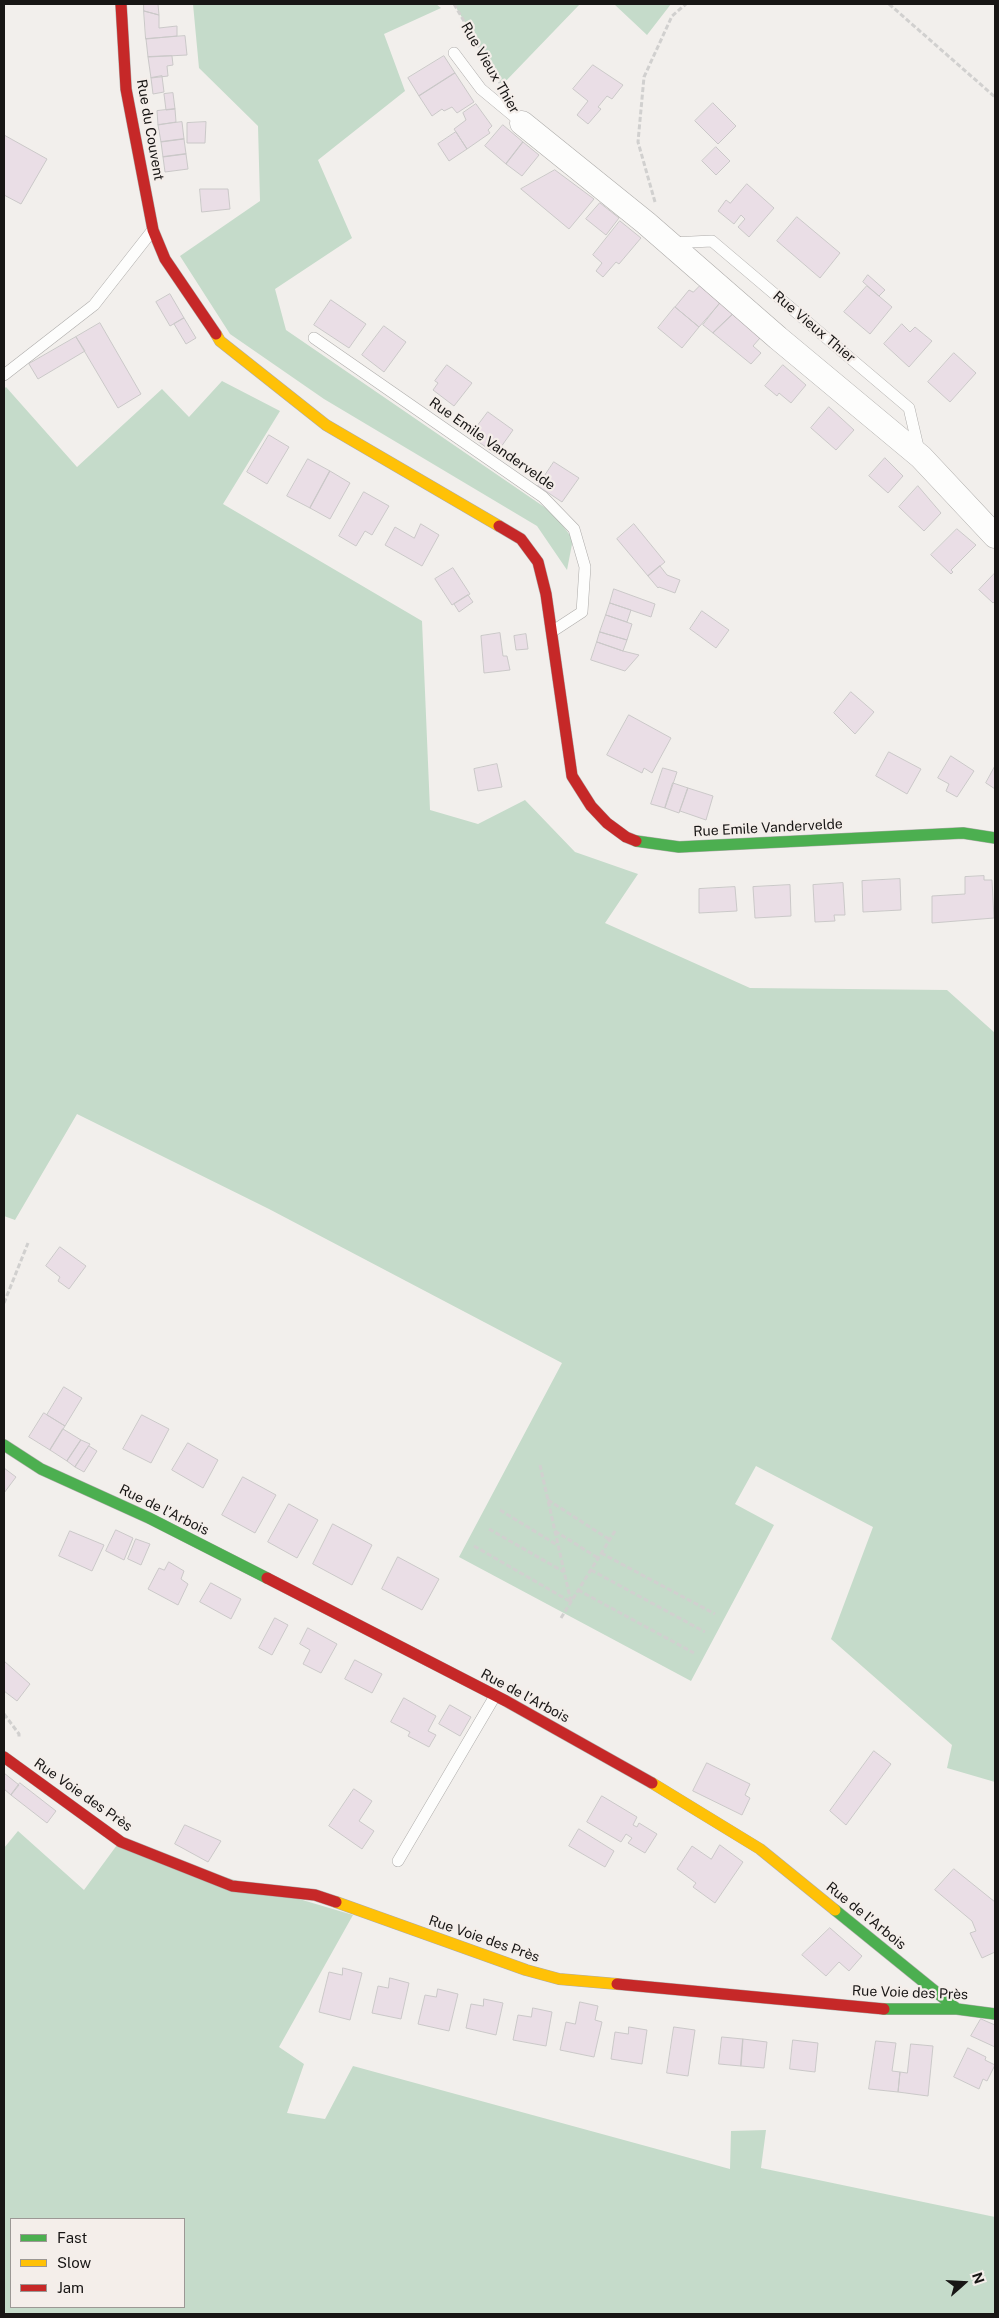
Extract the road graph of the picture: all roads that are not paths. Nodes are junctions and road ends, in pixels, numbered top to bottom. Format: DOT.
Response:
graph roads {
  1 [pos="121,4"];
  2 [pos="454,53"];
  3 [pos="522,123"];
  4 [pos="153,230"];
  5 [pos="669,244"];
  6 [pos="314,338"];
  7 [pos="4,376"];
  8 [pos="921,458"];
  9 [pos="995,536"];
  10 [pos="553,631"];
  11 [pos="572,776"];
  12 [pos="995,838"];
  13 [pos="4,1445"];
  14 [pos="495,1696"];
  15 [pos="4,1758"];
  16 [pos="398,1861"];
  17 [pos="957,2009"];
  18 [pos="995,2014"];
  1 -- 4 [label="street, Rue du Couvent"];
  2 -- 3 [label="lane"];
  3 -- 5 [label="street, Rue Vieux Thier"];
  4 -- 7 [label="lane"];
  4 -- 10 [label="street, Rue du Couvent"];
  5 -- 8 [label="street, Rue Vieux Thier"];
  5 -- 8 [label="lane, Rue Vieux Thier"];
  6 -- 10 [label="lane, Rue Emile Vandervelde"];
  8 -- 9 [label="street, Rue Vieux Thier"];
  10 -- 11 [label="street, Rue du Couvent"];
  11 -- 12 [label="street, Rue Emile Vandervelde"];
  13 -- 14 [label="street, Rue de l'Arbois"];
  14 -- 16 [label="lane"];
  14 -- 17 [label="street, Rue de l'Arbois"];
  15 -- 17 [label="street, Rue Voie des Près"];
  17 -- 18 [label="street, Rue Voie des Près"];
}
